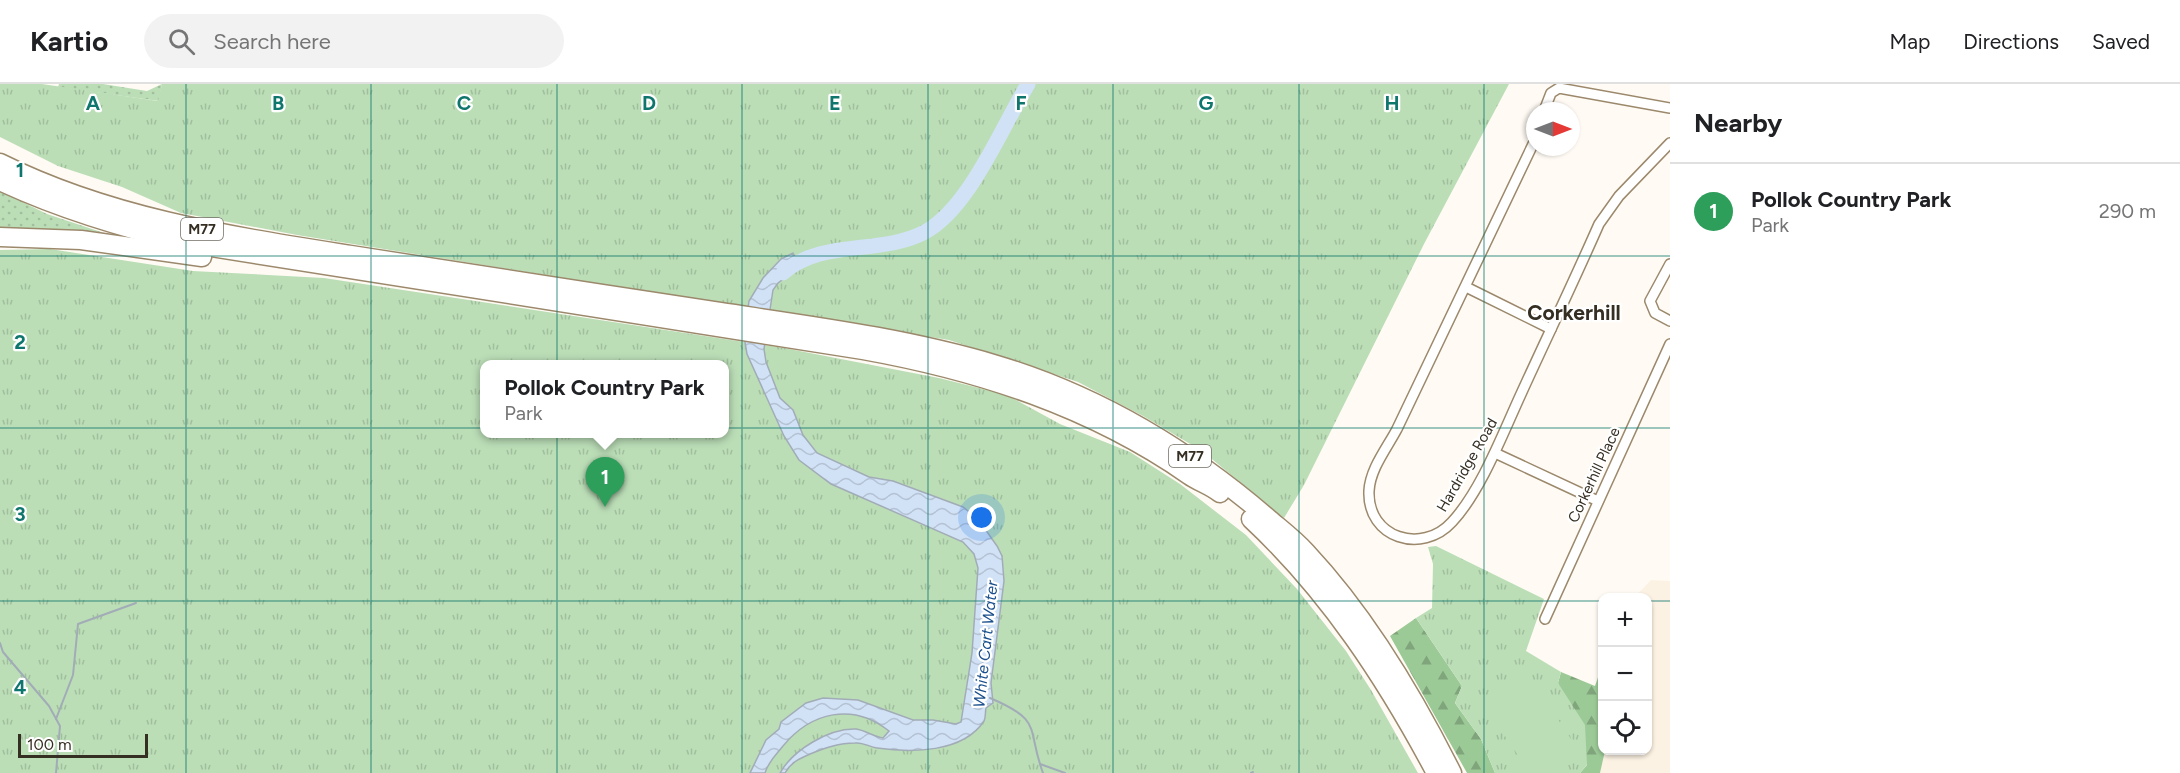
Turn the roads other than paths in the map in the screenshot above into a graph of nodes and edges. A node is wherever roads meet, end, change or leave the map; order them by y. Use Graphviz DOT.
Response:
graph roads {
  1 [pos="1548,102"];
  2 [pos="1670,108"];
  3 [pos="1670,143"];
  4 [pos="0,149"];
  5 [pos="1528,156"];
  6 [pos="0,163"];
  7 [pos="0,181"];
  8 [pos="145,216"];
  9 [pos="0,237"];
  10 [pos="1670,264"];
  11 [pos="336,268"];
  12 [pos="1466,288"];
  13 [pos="721,320"];
  14 [pos="1670,321"];
  15 [pos="1551,329"];
  16 [pos="798,332"];
  17 [pos="1670,344"];
  18 [pos="1495,453"];
  19 [pos="1598,501"];
  20 [pos="1545,619"];
  21 [pos="1436,773"];
  22 [pos="1452,773"];
  1 -- 2 [label="street"];
  3 -- 15 [label="street, Hardridge Road"];
  4 -- 8 [label="highway"];
  5 -- 12 [label="street, Hardridge Road"];
  6 -- 8 [label="highway, M77"];
  7 -- 11 [label="highway, M77"];
  8 -- 13 [label="highway, M77"];
  9 -- 11 [label="highway"];
  10 -- 14 [label="street"];
  11 -- 13 [label="highway, M77"];
  12 -- 15 [label="street"];
  12 -- 18 [label="street, Hardridge Road"];
  13 -- 16 [label="highway, M77"];
  15 -- 18 [label="street, Hardridge Road"];
  16 -- 21 [label="highway, M77"];
  16 -- 22 [label="highway, M77"];
  17 -- 19 [label="street, Corkerhill Place"];
  18 -- 19 [label="street"];
  19 -- 20 [label="street, Corkerhill Place"];
}
